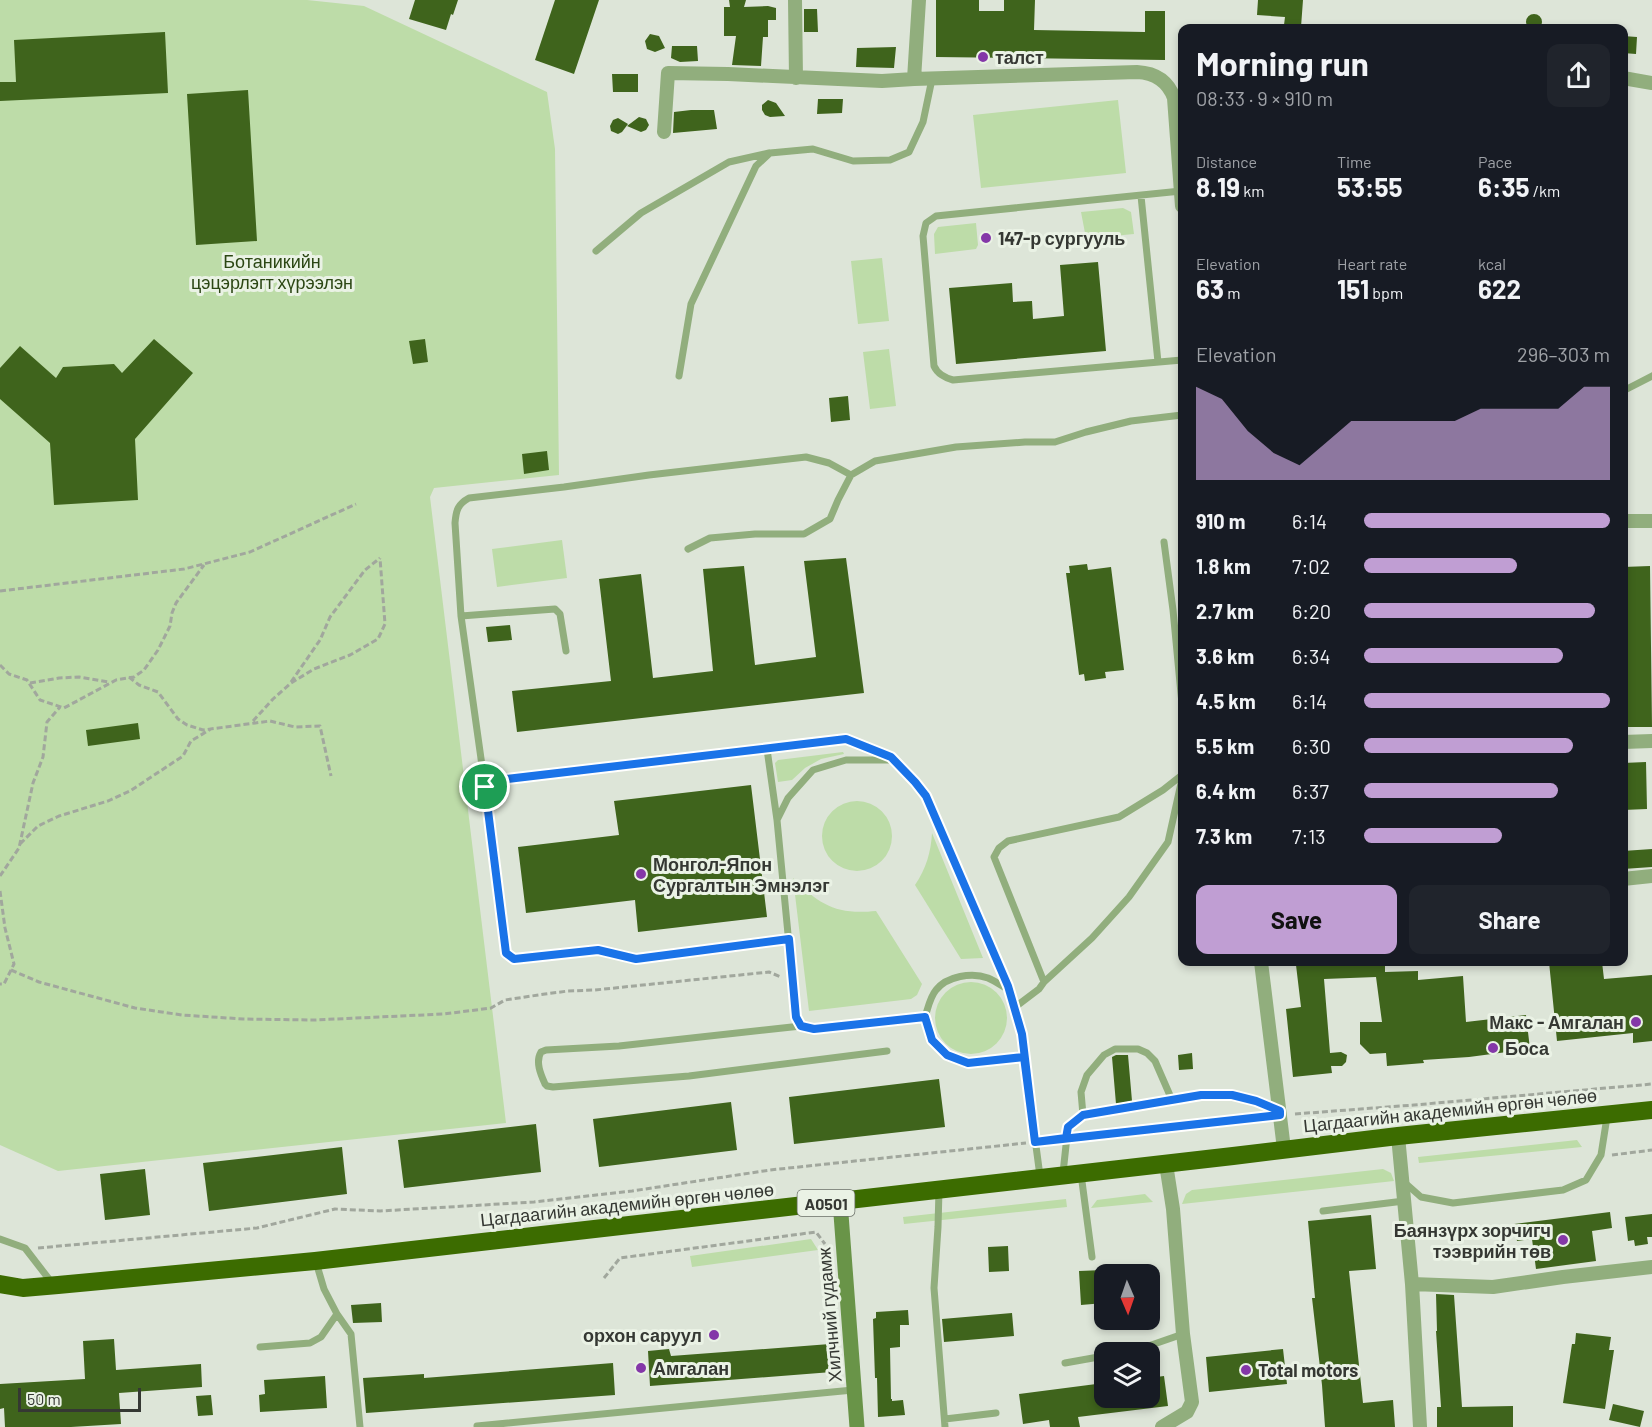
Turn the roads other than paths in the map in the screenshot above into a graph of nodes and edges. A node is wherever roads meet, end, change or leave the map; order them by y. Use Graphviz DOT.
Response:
graph roads {
  1 [pos="795,0"];
  2 [pos="919,0"];
  3 [pos="796,78"];
  4 [pos="914,79"];
  5 [pos="932,79"];
  6 [pos="1628,79"];
  7 [pos="1652,83"];
  8 [pos="1178,94"];
  9 [pos="664,132"];
  10 [pos="770,153"];
  11 [pos="1142,195"];
  12 [pos="1178,196"];
  13 [pos="596,250"];
  14 [pos="1178,360"];
  15 [pos="1158,362"];
  16 [pos="680,376"];
  17 [pos="1652,376"];
  18 [pos="1628,388"];
  19 [pos="1178,416"];
  20 [pos="850,475"];
  21 [pos="1628,521"];
  22 [pos="1652,521"];
  23 [pos="1164,542"];
  24 [pos="688,549"];
  25 [pos="461,616"];
  26 [pos="566,651"];
  27 [pos="1178,662"];
  28 [pos="1652,741"];
  29 [pos="1628,742"];
  30 [pos="767,749"];
  31 [pos="894,760"];
  32 [pos="1178,780"];
  33 [pos="485,787"];
  34 [pos="1178,796"];
  35 [pos="777,820"];
  36 [pos="1652,876"];
  37 [pos="1628,878"];
  38 [pos="789,939"];
  39 [pos="1262,966"];
  40 [pos="1044,982"];
  41 [pos="1009,990"];
  42 [pos="1014,1008"];
  43 [pos="925,1017"];
  44 [pos="801,1026"];
  45 [pos="886,1051"];
  46 [pos="1024,1057"];
  47 [pos="1172,1100"];
  48 [pos="1652,1110"];
  49 [pos="1280,1113"];
  50 [pos="1083,1115"];
  51 [pos="1607,1115"];
  52 [pos="1398,1136"];
  53 [pos="1284,1149"];
  54 [pos="1166,1164"];
  55 [pos="1072,1174"];
  56 [pos="1040,1178"];
  57 [pos="1402,1180"];
  58 [pos="939,1190"];
  59 [pos="840,1201"];
  60 [pos="1404,1201"];
  61 [pos="1323,1211"];
  62 [pos="0,1239"];
  63 [pos="1092,1257"];
  64 [pos="315,1261"];
  65 [pos="1652,1267"];
  66 [pos="0,1284"];
  67 [pos="1412,1284"];
  68 [pos="54,1285"];
  69 [pos="337,1314"];
  70 [pos="1183,1334"];
  71 [pos="1160,1342"];
  72 [pos="260,1347"];
  73 [pos="1094,1358"];
  74 [pos="1065,1363"];
  75 [pos="854,1390"];
  76 [pos="996,1413"];
  77 [pos="945,1423"];
  78 [pos="477,1426"];
  79 [pos="360,1427"];
  80 [pos="857,1427"];
  81 [pos="1162,1427"];
  82 [pos="1420,1427"];
  1 -- 3 [label="street"];
  2 -- 4 [label="street"];
  3 -- 4 [label="street"];
  3 -- 9 [label="street"];
  4 -- 5 [label="street"];
  5 -- 8 [label="street"];
  5 -- 10 [label="lane"];
  6 -- 7 [label="street"];
  10 -- 13 [label="lane"];
  10 -- 16 [label="lane"];
  11 -- 12 [label="lane"];
  11 -- 15 [label="lane"];
  11 -- 15 [label="lane"];
  14 -- 15 [label="lane"];
  17 -- 18 [label="lane"];
  19 -- 20 [label="lane"];
  20 -- 24 [label="lane"];
  20 -- 25 [label="lane"];
  21 -- 22 [label="street"];
  23 -- 27 [label="lane"];
  25 -- 26 [label="lane"];
  25 -- 33 [label="lane"];
  28 -- 29 [label="street"];
  30 -- 31 [label="lane"];
  30 -- 33 [label="lane"];
  30 -- 35 [label="lane"];
  31 -- 35 [label="lane"];
  31 -- 41 [label="lane"];
  32 -- 40 [label="lane"];
  33 -- 38 [label="lane"];
  34 -- 40 [label="lane"];
  35 -- 38 [label="lane"];
  36 -- 37 [label="street"];
  38 -- 44 [label="lane"];
  39 -- 49 [label="street"];
  40 -- 42 [label="lane"];
  41 -- 42 [label="lane"];
  41 -- 43 [label="lane"];
  42 -- 46 [label="lane"];
  43 -- 44 [label="lane"];
  43 -- 46 [label="lane"];
  44 -- 45 [label="lane"];
  46 -- 56 [label="lane"];
  47 -- 49 [label="lane"];
  47 -- 50 [label="lane"];
  47 -- 50 [label="lane"];
  48 -- 51 [label="highway, Цагдаагийн академийн өргөн чөлөө / A0501"];
  49 -- 53 [label="street"];
  50 -- 55 [label="lane"];
  51 -- 52 [label="highway, Цагдаагийн академийн өргөн чөлөө / A0501"];
  51 -- 57 [label="lane"];
  52 -- 53 [label="highway, Цагдаагийн академийн өргөн чөлөө / A0501"];
  52 -- 57 [label="street"];
  53 -- 54 [label="highway, Цагдаагийн академийн өргөн чөлөө / A0501"];
  54 -- 55 [label="highway, Цагдаагийн академийн өргөн чөлөө / A0501"];
  54 -- 70 [label="street"];
  55 -- 56 [label="highway, Цагдаагийн академийн өргөн чөлөө / A0501"];
  55 -- 63 [label="lane"];
  56 -- 58 [label="highway, Цагдаагийн академийн өргөн чөлөө / A0501"];
  57 -- 60 [label="street"];
  58 -- 59 [label="highway, Цагдаагийн академийн өргөн чөлөө / A0501"];
  58 -- 77 [label="lane"];
  59 -- 64 [label="highway, Цагдаагийн академийн өргөн чөлөө / A0501"];
  59 -- 75 [label="main road, Хилчний гудамж"];
  60 -- 61 [label="lane"];
  60 -- 67 [label="street"];
  62 -- 68 [label="lane"];
  64 -- 68 [label="highway, Цагдаагийн академийн өргөн чөлөө / A0501"];
  64 -- 69 [label="lane"];
  65 -- 67 [label="street"];
  66 -- 68 [label="highway, Цагдаагийн академийн өргөн чөлөө / A0501"];
  67 -- 82 [label="street"];
  69 -- 72 [label="lane"];
  69 -- 79 [label="lane"];
  70 -- 71 [label="lane"];
  70 -- 81 [label="street"];
  73 -- 74 [label="lane"];
  75 -- 78 [label="lane"];
  75 -- 80 [label="main road, Хилчний гудамж"];
  76 -- 77 [label="lane"];
}
